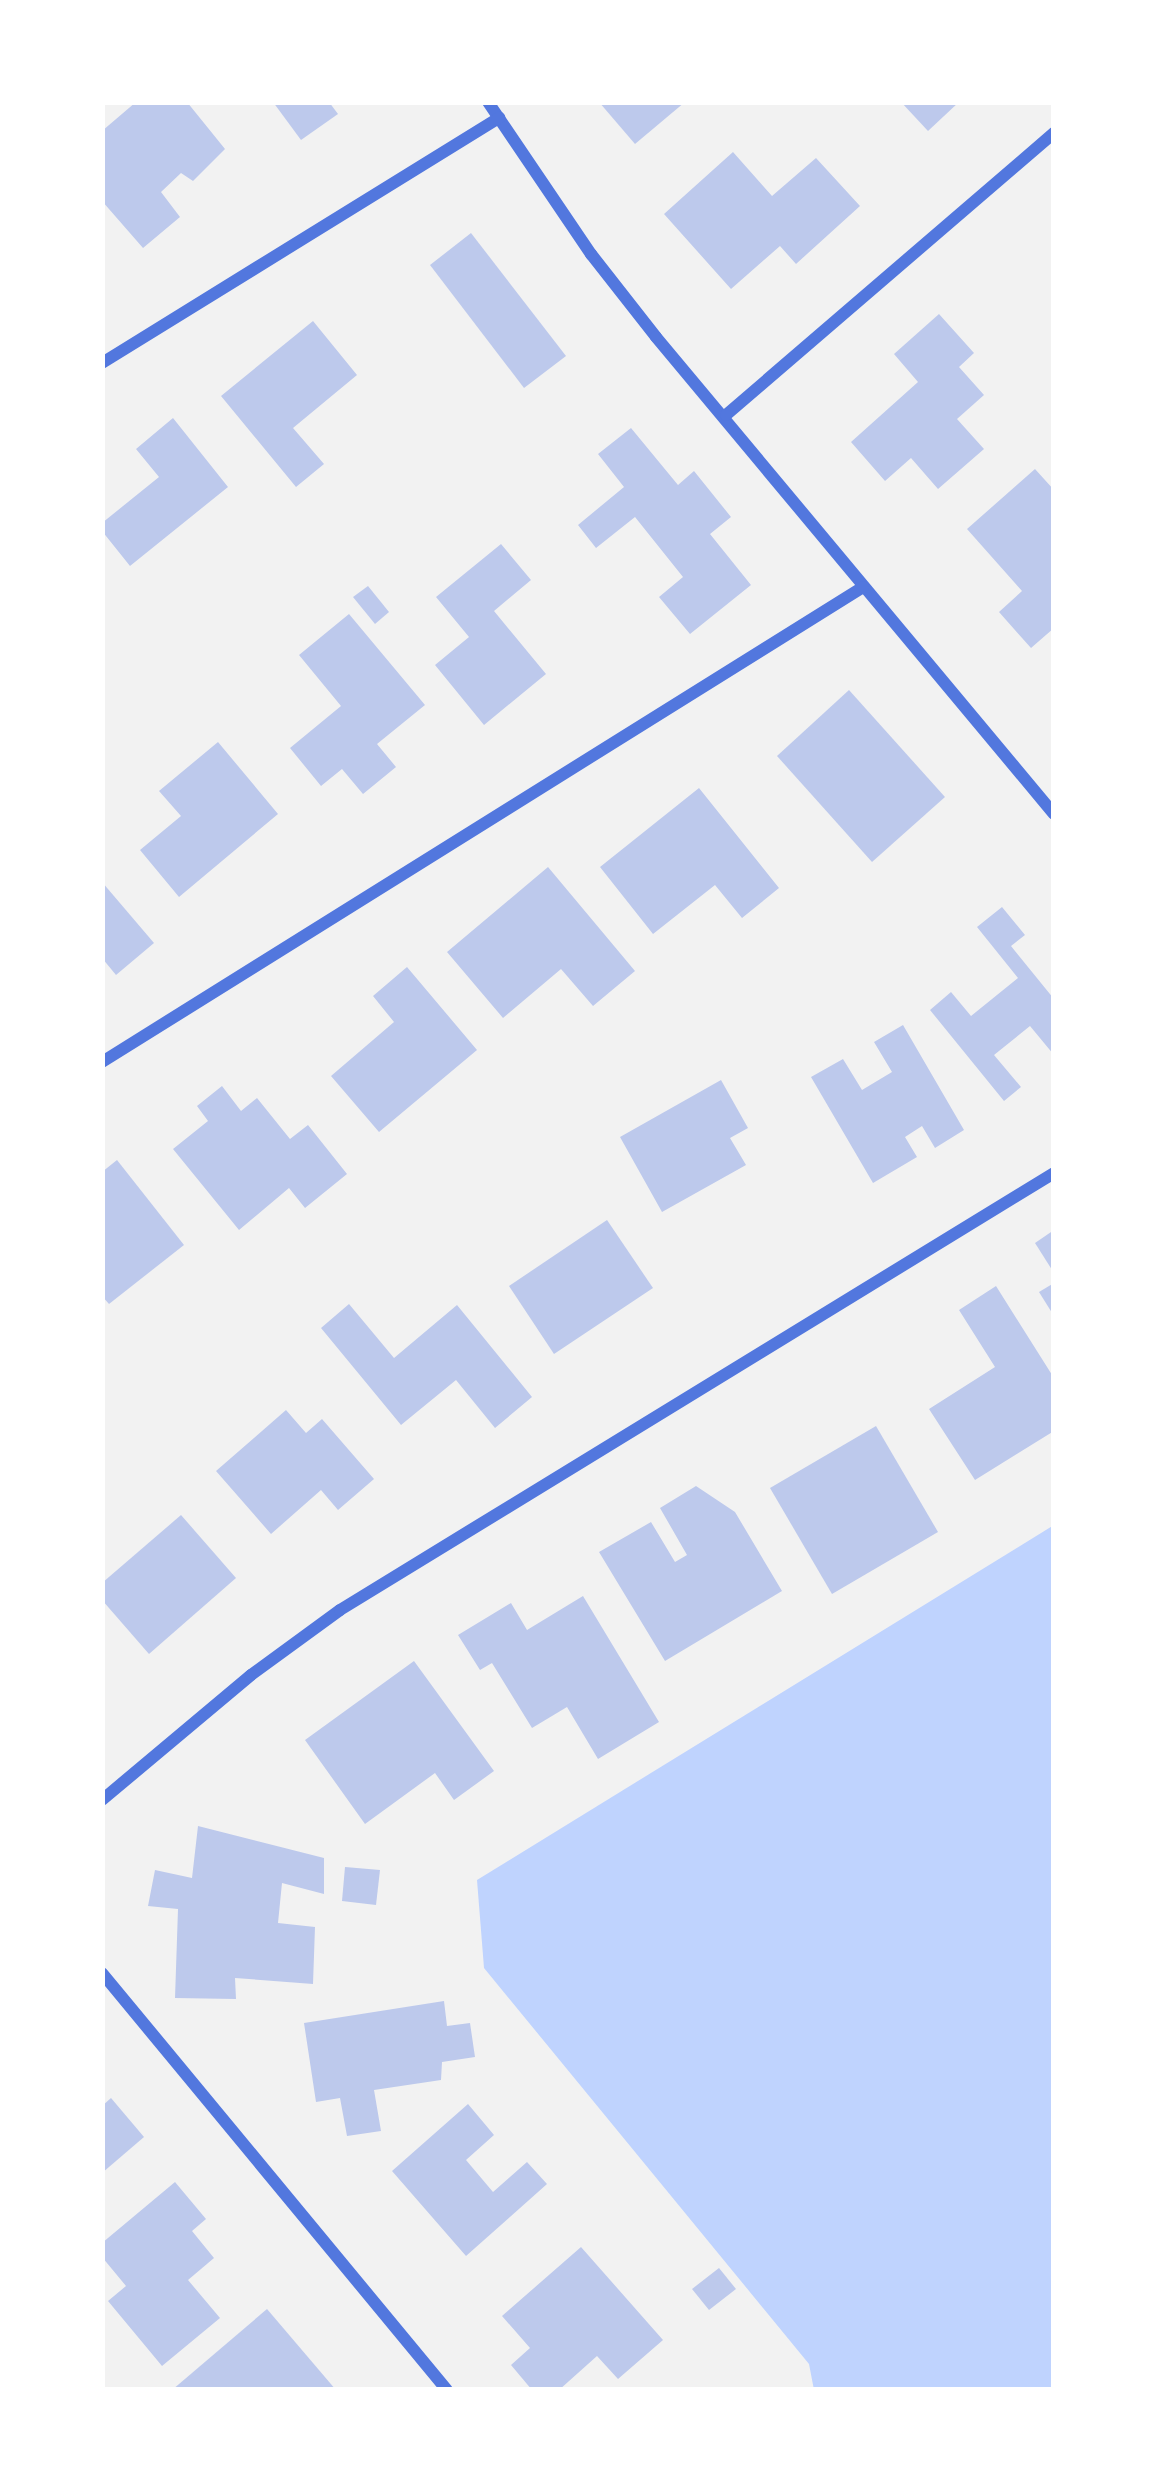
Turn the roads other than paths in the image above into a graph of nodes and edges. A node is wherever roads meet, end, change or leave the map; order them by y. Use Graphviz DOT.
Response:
graph roads {
  1 [pos="488,102"];
  2 [pos="499,118"];
  3 [pos="1054,133"];
  4 [pos="102,363"];
  5 [pos="726,415"];
  6 [pos="863,587"];
  7 [pos="1054,814"];
  8 [pos="102,1061"];
  9 [pos="1054,1173"];
  10 [pos="102,1800"];
  11 [pos="102,1973"];
  12 [pos="447,2390"];
  1 -- 2 [label="street"];
  2 -- 4 [label="street"];
  2 -- 5 [label="street"];
  3 -- 5 [label="street"];
  5 -- 6 [label="street"];
  6 -- 7 [label="street"];
  6 -- 8 [label="street"];
  9 -- 10 [label="street"];
  11 -- 12 [label="street"];
}
